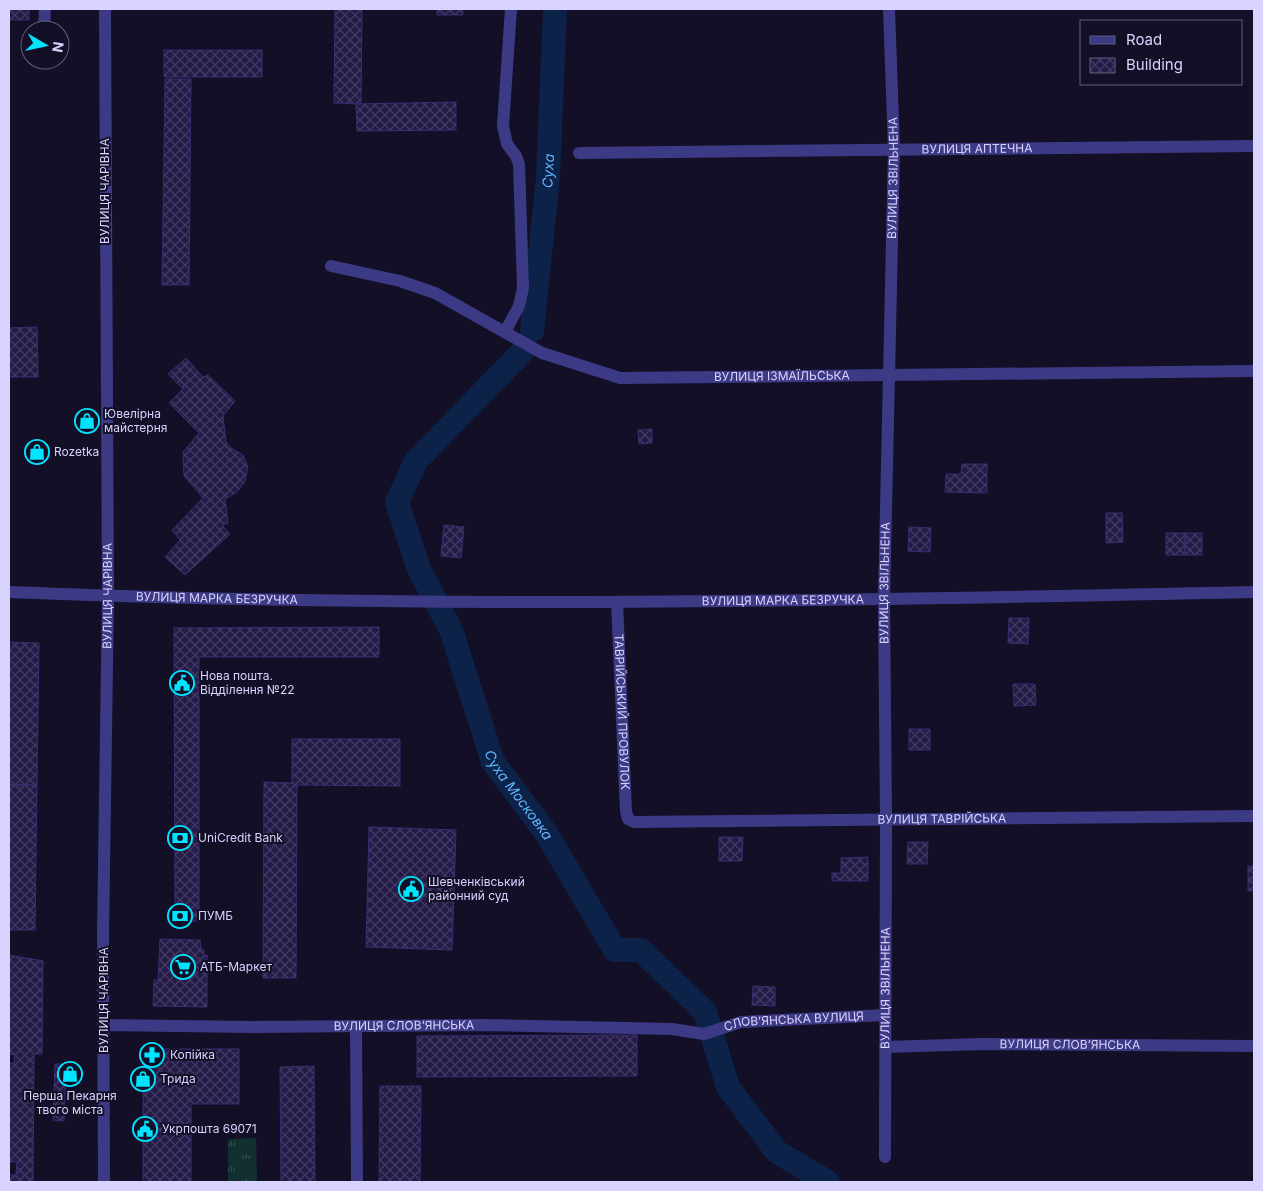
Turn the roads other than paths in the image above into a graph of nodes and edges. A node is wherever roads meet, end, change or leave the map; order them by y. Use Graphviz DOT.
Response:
graph roads {
  1 [pos="104,9"];
  2 [pos="511,9"];
  3 [pos="889,9"];
  4 [pos="1254,146"];
  5 [pos="894,149"];
  6 [pos="579,153"];
  7 [pos="332,266"];
  8 [pos="505,332"];
  9 [pos="1254,371"];
  10 [pos="888,375"];
  11 [pos="9,592"];
  12 [pos="1254,592"];
  13 [pos="108,596"];
  14 [pos="884,600"];
  15 [pos="617,602"];
  16 [pos="1254,816"];
  17 [pos="886,818"];
  18 [pos="630,820"];
  19 [pos="885,1015"];
  20 [pos="104,1025"];
  21 [pos="356,1027"];
  22 [pos="704,1034"];
  23 [pos="1254,1046"];
  24 [pos="884,1047"];
  25 [pos="885,1157"];
  26 [pos="104,1182"];
  27 [pos="357,1182"];
  1 -- 13 [label="street, ВУЛИЦЯ ЧАРІВНА"];
  2 -- 8 [label="street"];
  3 -- 5 [label="street, ВУЛИЦЯ ЗВІЛЬНЕНА"];
  4 -- 5 [label="street, ВУЛИЦЯ АПТЕЧНА"];
  5 -- 6 [label="street, ВУЛИЦЯ АПТЕЧНА"];
  5 -- 10 [label="street, ВУЛИЦЯ ЗВІЛЬНЕНА"];
  7 -- 8 [label="street, ВУЛИЦЯ ІЗМАЇЛЬСЬКА"];
  8 -- 10 [label="street, ВУЛИЦЯ ІЗМАЇЛЬСЬКА"];
  9 -- 10 [label="street, ВУЛИЦЯ ІЗМАЇЛЬСЬКА"];
  10 -- 14 [label="street, ВУЛИЦЯ ЗВІЛЬНЕНА"];
  11 -- 13 [label="street, ВУЛИЦЯ МАРКА БЕЗРУЧКА"];
  12 -- 14 [label="street, ВУЛИЦЯ МАРКА БЕЗРУЧКА"];
  13 -- 15 [label="street, ВУЛИЦЯ МАРКА БЕЗРУЧКА"];
  13 -- 20 [label="street, ВУЛИЦЯ ЧАРІВНА"];
  14 -- 15 [label="street, ВУЛИЦЯ МАРКА БЕЗРУЧКА"];
  14 -- 17 [label="street, ВУЛИЦЯ ЗВІЛЬНЕНА"];
  15 -- 18 [label="street, ТАВРІЙСЬКИЙ ПРОВУЛОК"];
  16 -- 17 [label="street, ВУЛИЦЯ ТАВРІЙСЬКА"];
  17 -- 18 [label="street, ВУЛИЦЯ ТАВРІЙСЬКА"];
  17 -- 19 [label="street, ВУЛИЦЯ ЗВІЛЬНЕНА"];
  19 -- 22 [label="street, СЛОВ’ЯНСЬКА ВУЛИЦЯ"];
  19 -- 24 [label="street, ВУЛИЦЯ ЗВІЛЬНЕНА"];
  20 -- 21 [label="street, ВУЛИЦЯ СЛОВ’ЯНСЬКА"];
  20 -- 26 [label="street, ВУЛИЦЯ ЧАРІВНА"];
  21 -- 22 [label="street, ВУЛИЦЯ СЛОВ’ЯНСЬКА"];
  21 -- 27 [label="street"];
  23 -- 24 [label="street, ВУЛИЦЯ СЛОВ’ЯНСЬКА"];
  24 -- 25 [label="street, ВУЛИЦЯ ЗВІЛЬНЕНА"];
}
